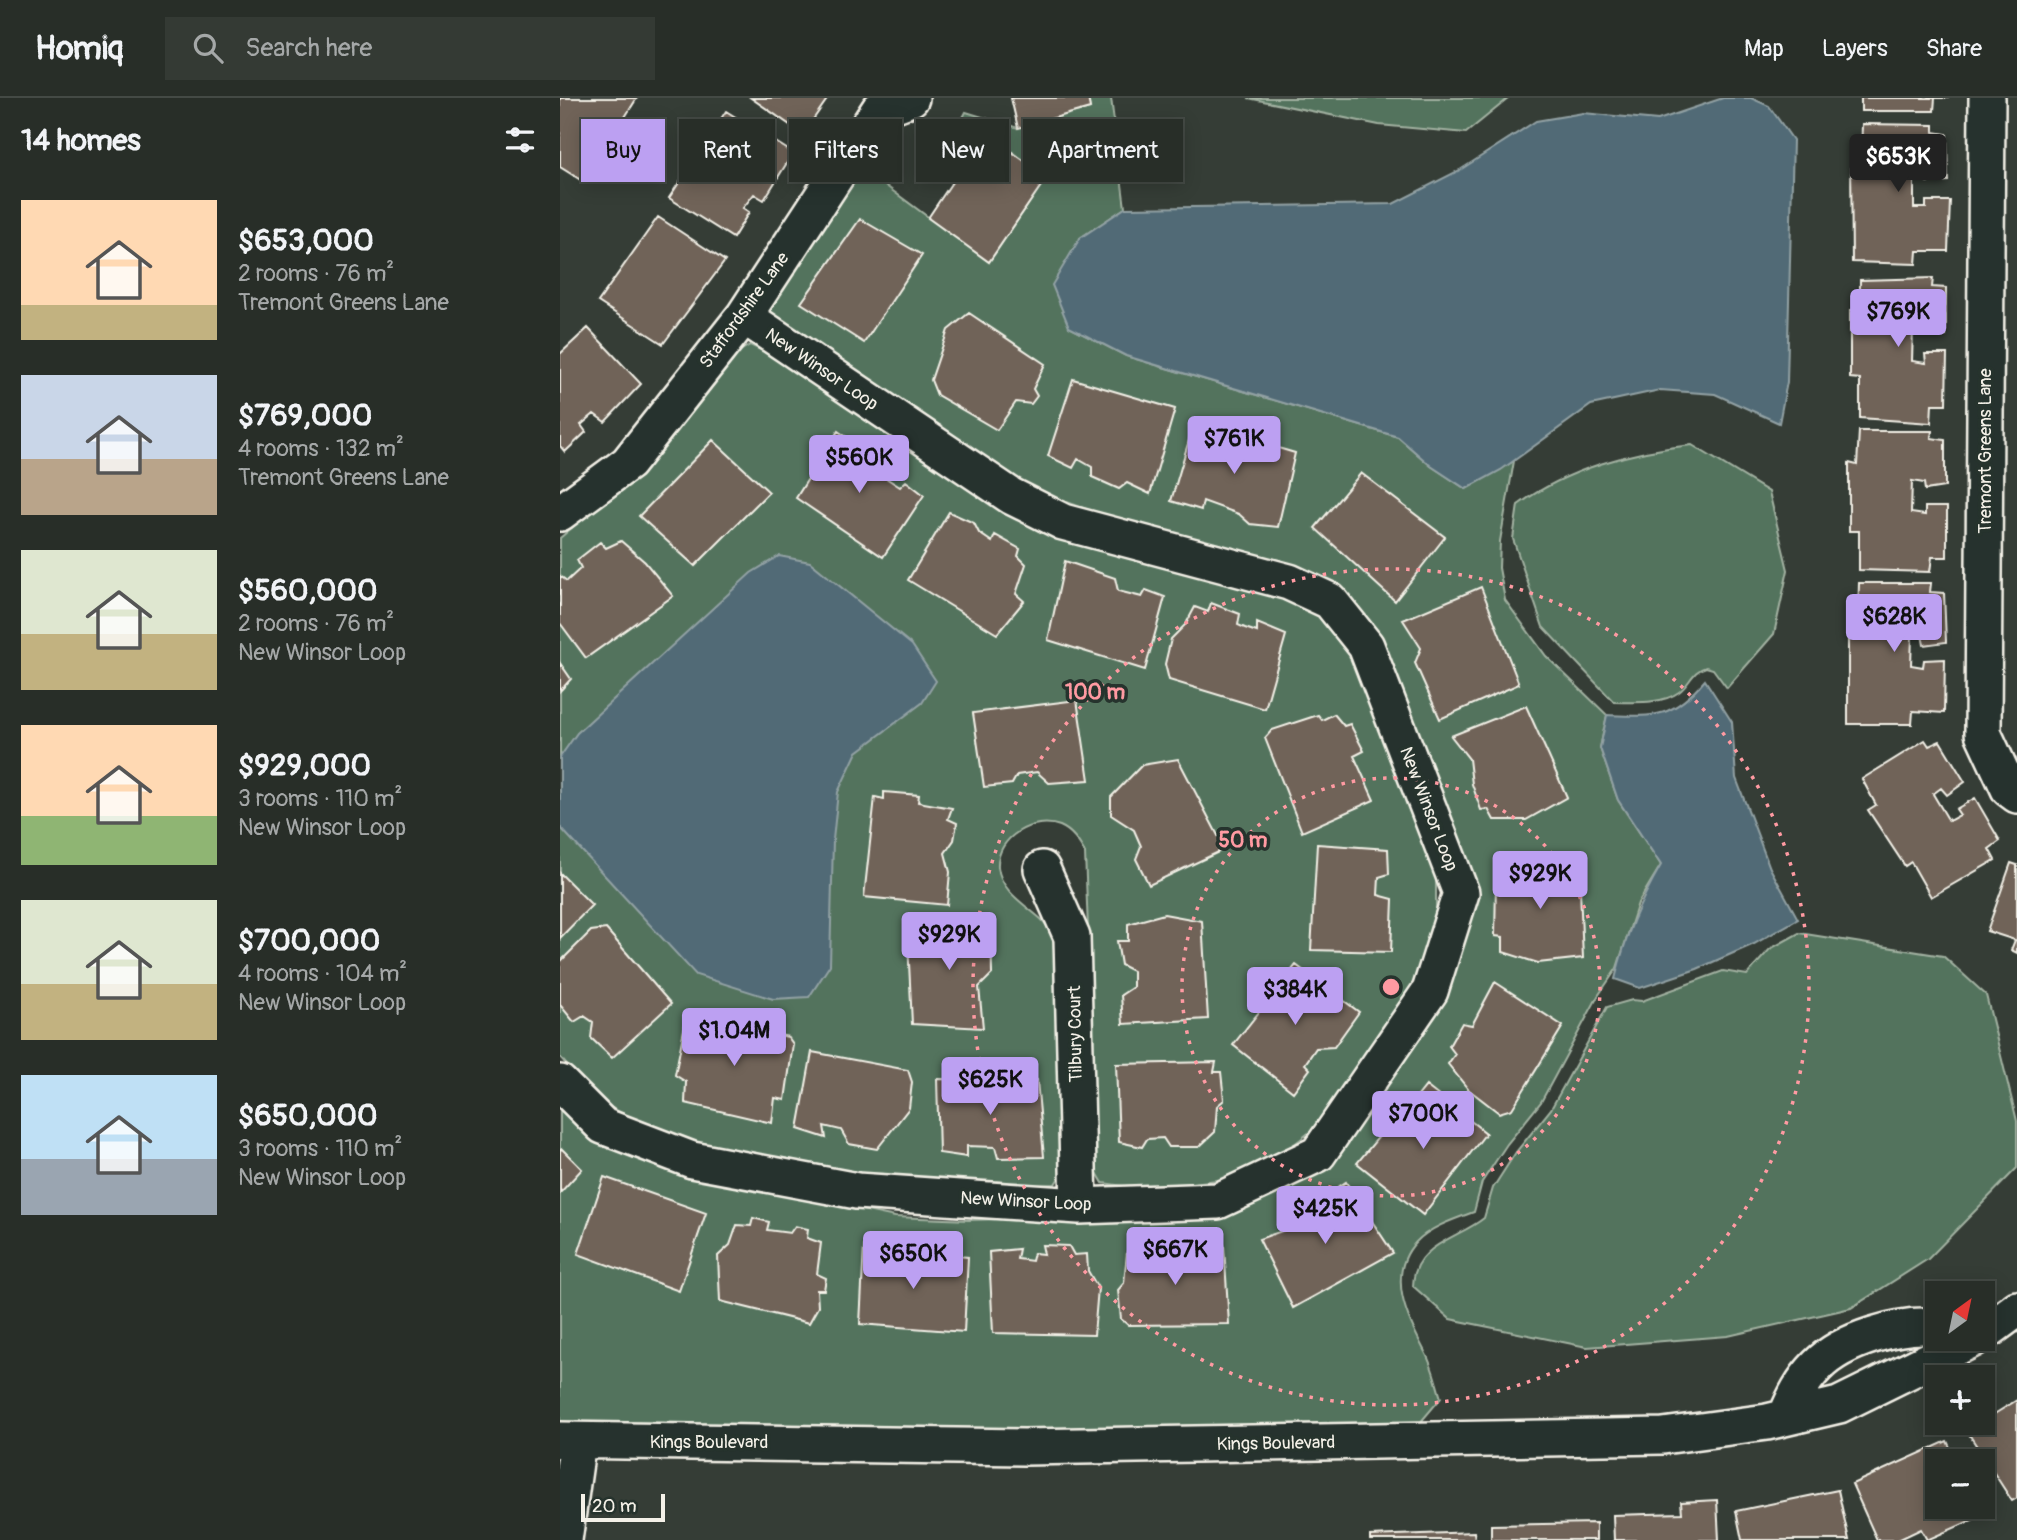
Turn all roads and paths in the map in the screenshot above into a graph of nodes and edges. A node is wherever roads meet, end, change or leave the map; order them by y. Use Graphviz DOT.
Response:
graph roads {
  1 [pos="911,98"];
  2 [pos="1987,98"];
  3 [pos="744,316"];
  4 [pos="560,513"];
  5 [pos="2017,795"];
  6 [pos="1041,869"];
  7 [pos="560,1083"];
  8 [pos="1079,1206"];
  9 [pos="2017,1308"];
  10 [pos="1995,1323"];
  11 [pos="1925,1327"];
  12 [pos="1947,1351"];
  13 [pos="1786,1417"];
  14 [pos="569,1441"];
  15 [pos="564,1540"];
  1 -- 3 [label="street, Staffordshire Lane"];
  2 -- 5 [label="street, Tremont Greens Lane"];
  3 -- 4 [label="street, Staffordshire Lane"];
  3 -- 8 [label="street, New Winsor Loop"];
  6 -- 8 [label="street, Tilbury Court"];
  7 -- 8 [label="street, New Winsor Loop"];
  9 -- 10 [label="street, Kings Boulevard"];
  11 -- 13 [label="street"];
  12 -- 13 [label="street, Kings Boulevard"];
  13 -- 14 [label="street, Kings Boulevard"];
  14 -- 15 [label="street"];
}
